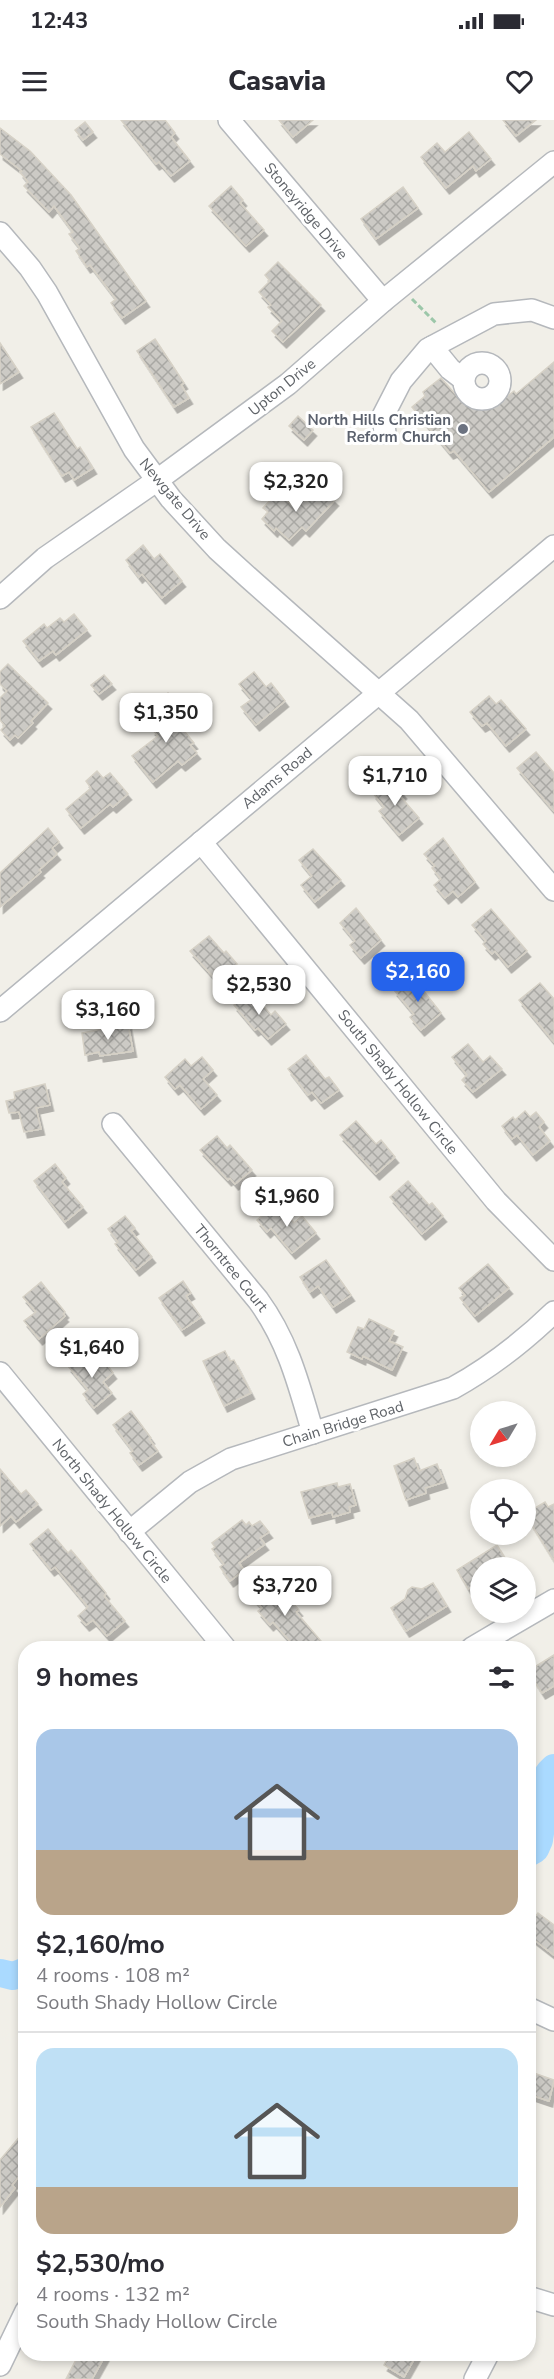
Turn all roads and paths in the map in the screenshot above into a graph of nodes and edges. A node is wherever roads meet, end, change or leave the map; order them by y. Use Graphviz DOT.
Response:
graph roads {
  1 [pos="229,120"];
  2 [pos="554,162"];
  3 [pos="0,233"];
  4 [pos="400,287"];
  5 [pos="383,301"];
  6 [pos="554,318"];
  7 [pos="441,341"];
  8 [pos="464,378"];
  9 [pos="385,433"];
  10 [pos="156,481"];
  11 [pos="554,546"];
  12 [pos="0,598"];
  13 [pos="380,692"];
  14 [pos="201,842"];
  15 [pos="554,890"];
  16 [pos="0,1011"];
  17 [pos="114,1124"];
  18 [pos="554,1260"];
  19 [pos="554,1312"];
  20 [pos="0,1373"];
  21 [pos="313,1433"];
  22 [pos="129,1532"];
  23 [pos="554,1600"];
  24 [pos="219,1641"];
  25 [pos="483,1641"];
  26 [pos="536,2012"];
  27 [pos="554,2020"];
  28 [pos="536,2299"];
  29 [pos="554,2305"];
  30 [pos="18,2328"];
  31 [pos="484,2361"];
  32 [pos="0,2365"];
  33 [pos="475,2379"];
  1 -- 5 [label="street, Stoneyridge Drive"];
  2 -- 4 [label="street, Upton Drive"];
  3 -- 10 [label="street, Newgate Drive"];
  4 -- 5 [label="street, Upton Drive"];
  4 -- 7 [label="path"];
  5 -- 10 [label="street, Upton Drive"];
  6 -- 7 [label="street"];
  7 -- 8 [label="street"];
  7 -- 9 [label="street"];
  10 -- 12 [label="street, Upton Drive"];
  10 -- 13 [label="street, Newgate Drive"];
  11 -- 13 [label="street, Adams Road"];
  13 -- 14 [label="street, Adams Road"];
  13 -- 15 [label="street, Newgate Drive"];
  14 -- 16 [label="street, Adams Road"];
  14 -- 18 [label="street, South Shady Hollow Circle"];
  17 -- 21 [label="street, Thorntree Court"];
  19 -- 21 [label="street, Chain Bridge Road"];
  20 -- 22 [label="street, North Shady Hollow Circle"];
  21 -- 22 [label="street, Chain Bridge Road"];
  22 -- 24 [label="street, North Shady Hollow Circle"];
  23 -- 25 [label="street"];
  26 -- 27 [label="street"];
  28 -- 29 [label="street"];
  30 -- 32 [label="street"];
  31 -- 33 [label="street"];
}
